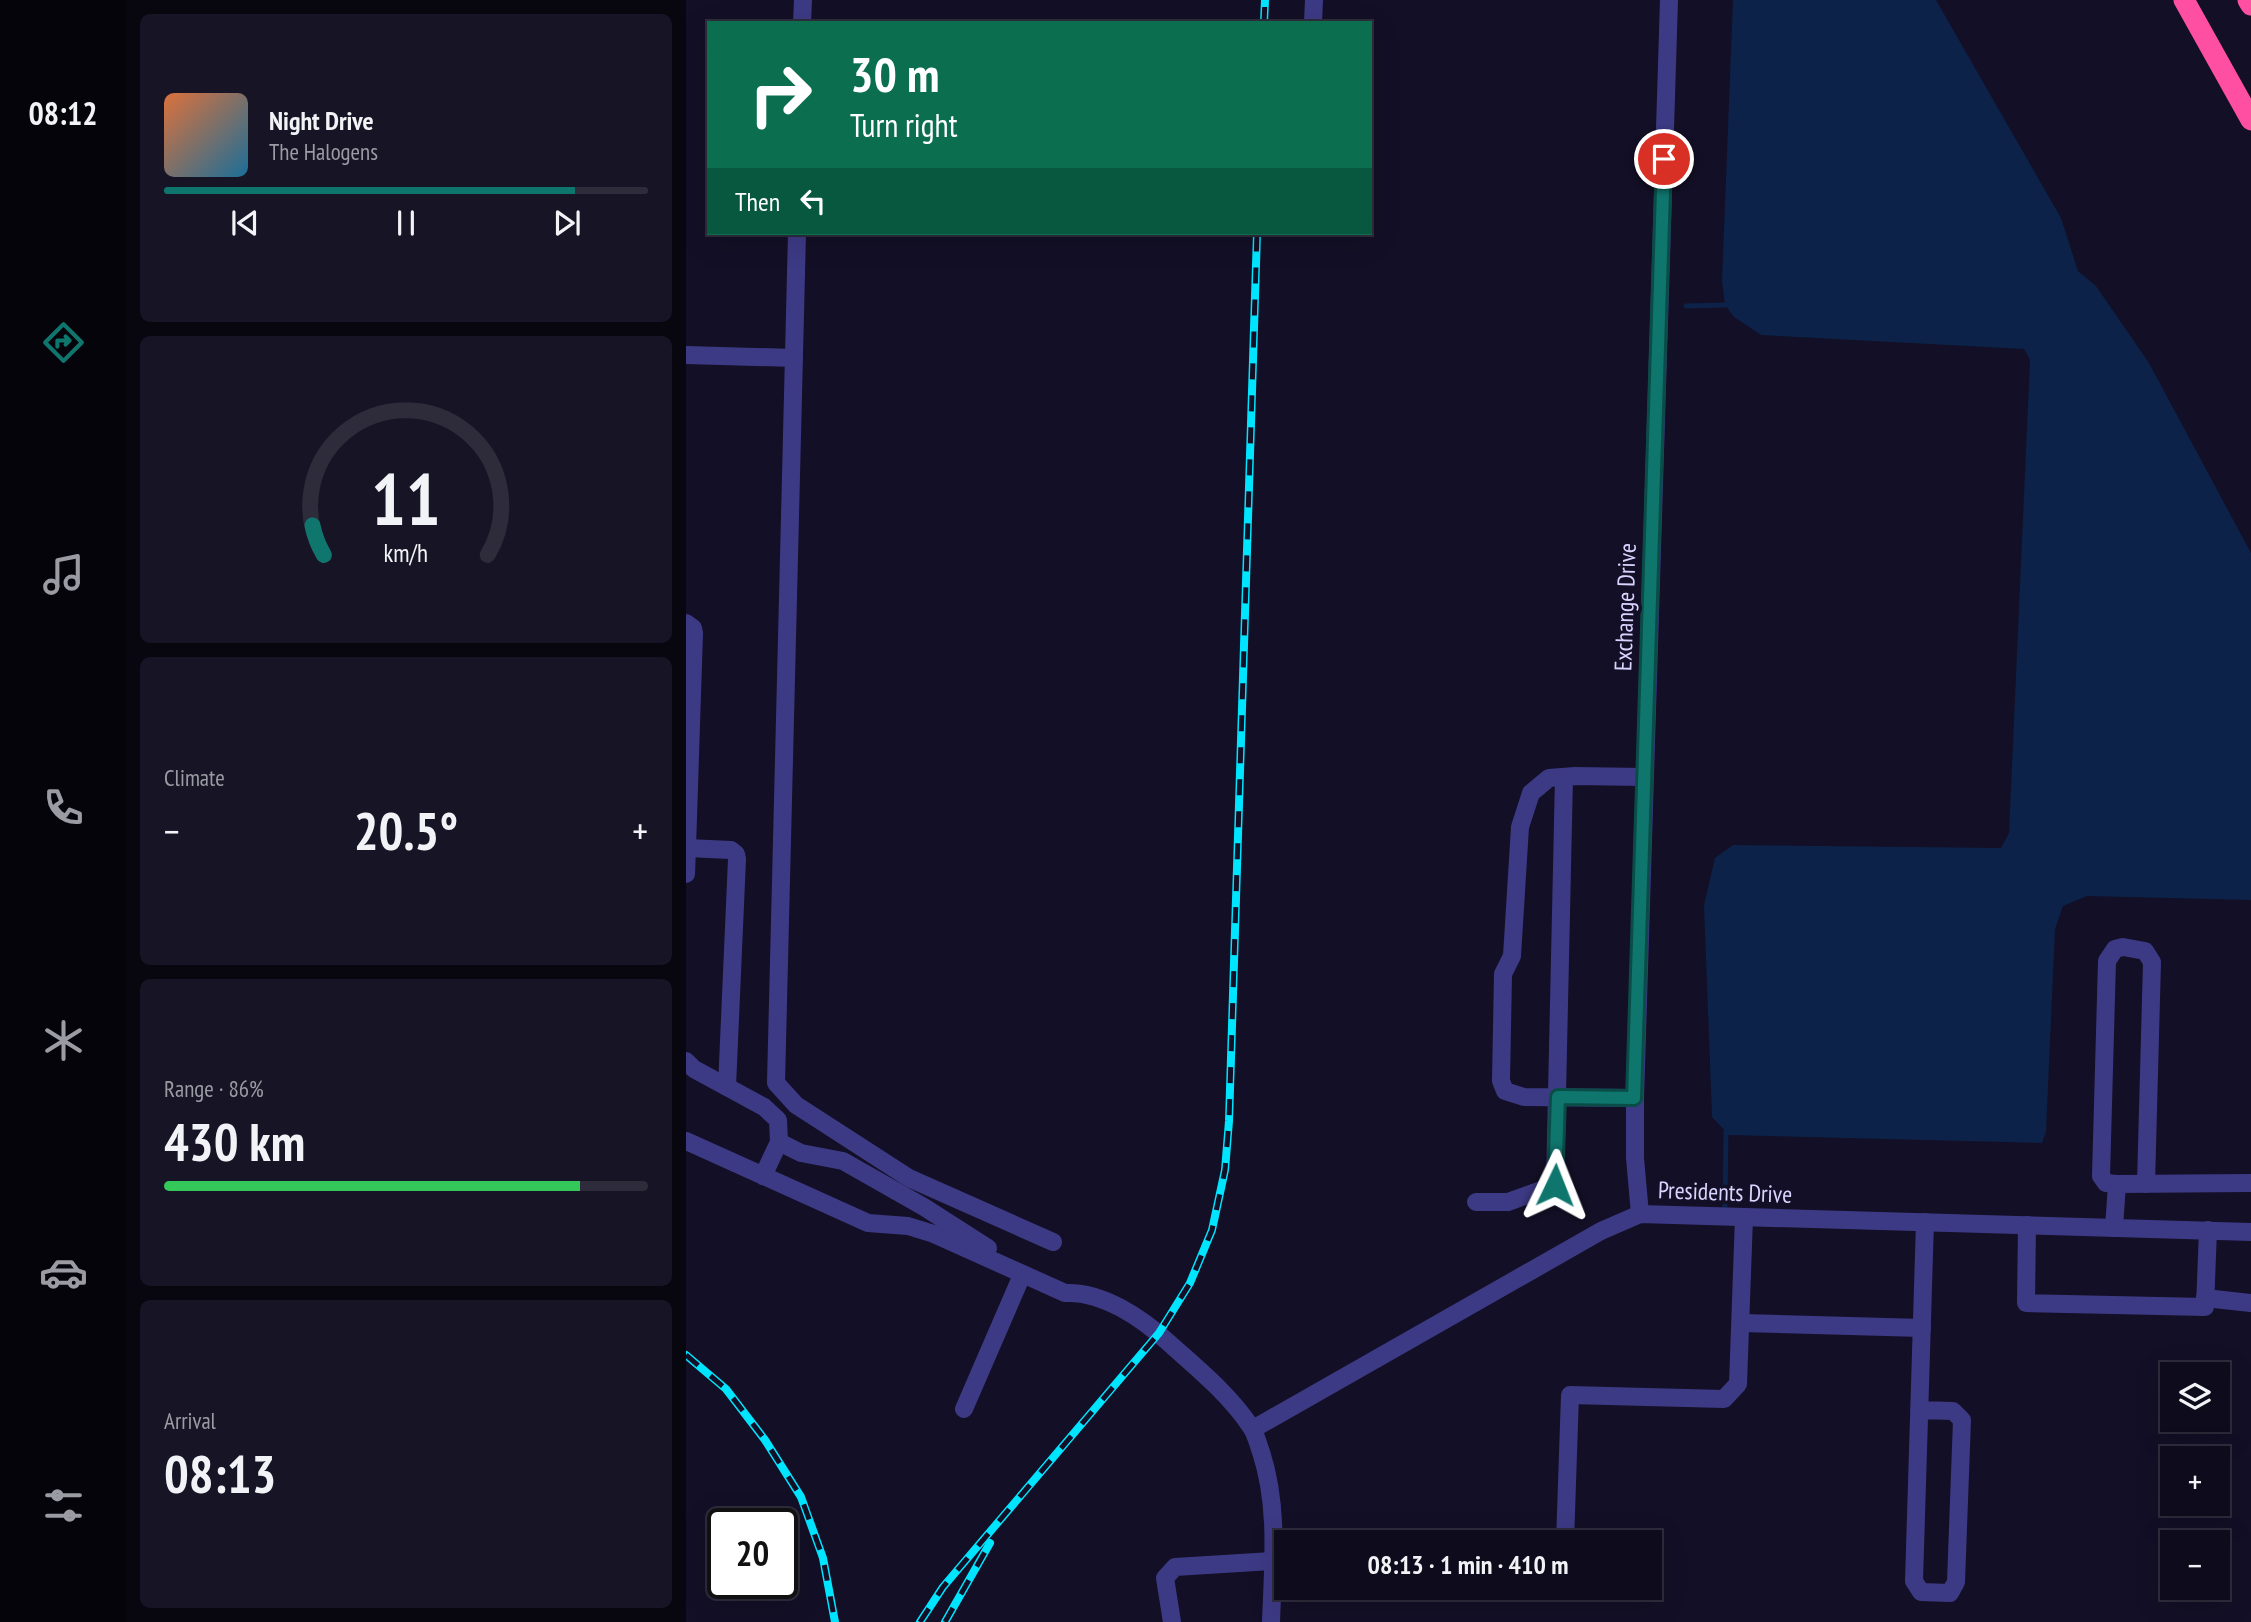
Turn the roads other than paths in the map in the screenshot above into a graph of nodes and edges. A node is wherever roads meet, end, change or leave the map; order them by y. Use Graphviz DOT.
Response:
graph roads {
  1 [pos="803,0"];
  2 [pos="1314,0"];
  3 [pos="1669,0"];
  4 [pos="2184,0"];
  5 [pos="2248,0"];
  6 [pos="2251,5"];
  7 [pos="802,21"];
  8 [pos="1313,21"];
  9 [pos="2251,120"];
  10 [pos="797,235"];
  11 [pos="686,355"];
  12 [pos="794,358"];
  13 [pos="686,623"];
  14 [pos="688,729"];
  15 [pos="1564,777"];
  16 [pos="1644,777"];
  17 [pos="687,848"];
  18 [pos="686,874"];
  19 [pos="686,1061"];
  20 [pos="727,1087"];
  21 [pos="1558,1097"];
  22 [pos="1634,1098"];
  23 [pos="686,1141"];
  24 [pos="779,1142"];
  25 [pos="762,1175"];
  26 [pos="2117,1184"];
  27 [pos="2146,1184"];
  28 [pos="2251,1184"];
  29 [pos="1476,1202"];
  30 [pos="1640,1214"];
  31 [pos="1744,1217"];
  32 [pos="1925,1222"];
  33 [pos="2027,1225"];
  34 [pos="2115,1228"];
  35 [pos="2208,1230"];
  36 [pos="2251,1231"];
  37 [pos="1053,1242"];
  38 [pos="1022,1275"];
  39 [pos="1078,1293"];
  40 [pos="2205,1298"];
  41 [pos="2251,1303"];
  42 [pos="1741,1323"];
  43 [pos="1922,1328"];
  44 [pos="964,1409"];
  45 [pos="1919,1410"];
  46 [pos="1253,1429"];
  47 [pos="1565,1530"];
  48 [pos="1273,1561"];
  49 [pos="1172,1622"];
  50 [pos="1271,1622"];
  1 -- 7 [label="street"];
  2 -- 8 [label="street"];
  3 -- 16 [label="street, Exchange Drive"];
  4 -- 9 [label="highway"];
  5 -- 6 [label="highway"];
  10 -- 12 [label="street"];
  11 -- 12 [label="street"];
  12 -- 37 [label="street"];
  13 -- 14 [label="street"];
  14 -- 17 [label="street"];
  15 -- 16 [label="street"];
  15 -- 21 [label="street"];
  15 -- 21 [label="street"];
  16 -- 22 [label="street, Exchange Drive"];
  17 -- 18 [label="street"];
  17 -- 20 [label="street"];
  19 -- 20 [label="street"];
  20 -- 24 [label="street"];
  21 -- 22 [label="street"];
  21 -- 29 [label="street"];
  22 -- 30 [label="street, Exchange Drive"];
  23 -- 25 [label="street"];
  24 -- 25 [label="street"];
  24 -- 39 [label="street"];
  25 -- 38 [label="street"];
  26 -- 27 [label="street"];
  26 -- 27 [label="street"];
  26 -- 34 [label="street"];
  27 -- 28 [label="street"];
  30 -- 31 [label="street, Presidents Drive"];
  30 -- 46 [label="street, Presidents Drive"];
  31 -- 32 [label="street, Presidents Drive"];
  31 -- 42 [label="street"];
  32 -- 33 [label="street, Presidents Drive"];
  32 -- 43 [label="street"];
  33 -- 34 [label="street, Presidents Drive"];
  33 -- 40 [label="street"];
  34 -- 35 [label="street, Presidents Drive"];
  35 -- 36 [label="street, Presidents Drive"];
  35 -- 40 [label="street"];
  38 -- 39 [label="street"];
  38 -- 44 [label="street"];
  39 -- 46 [label="street"];
  40 -- 41 [label="street"];
  42 -- 43 [label="street"];
  42 -- 47 [label="street"];
  43 -- 45 [label="street"];
  45 -- 45 [label="street"];
  46 -- 48 [label="street"];
  48 -- 49 [label="street"];
  48 -- 50 [label="street"];
}
